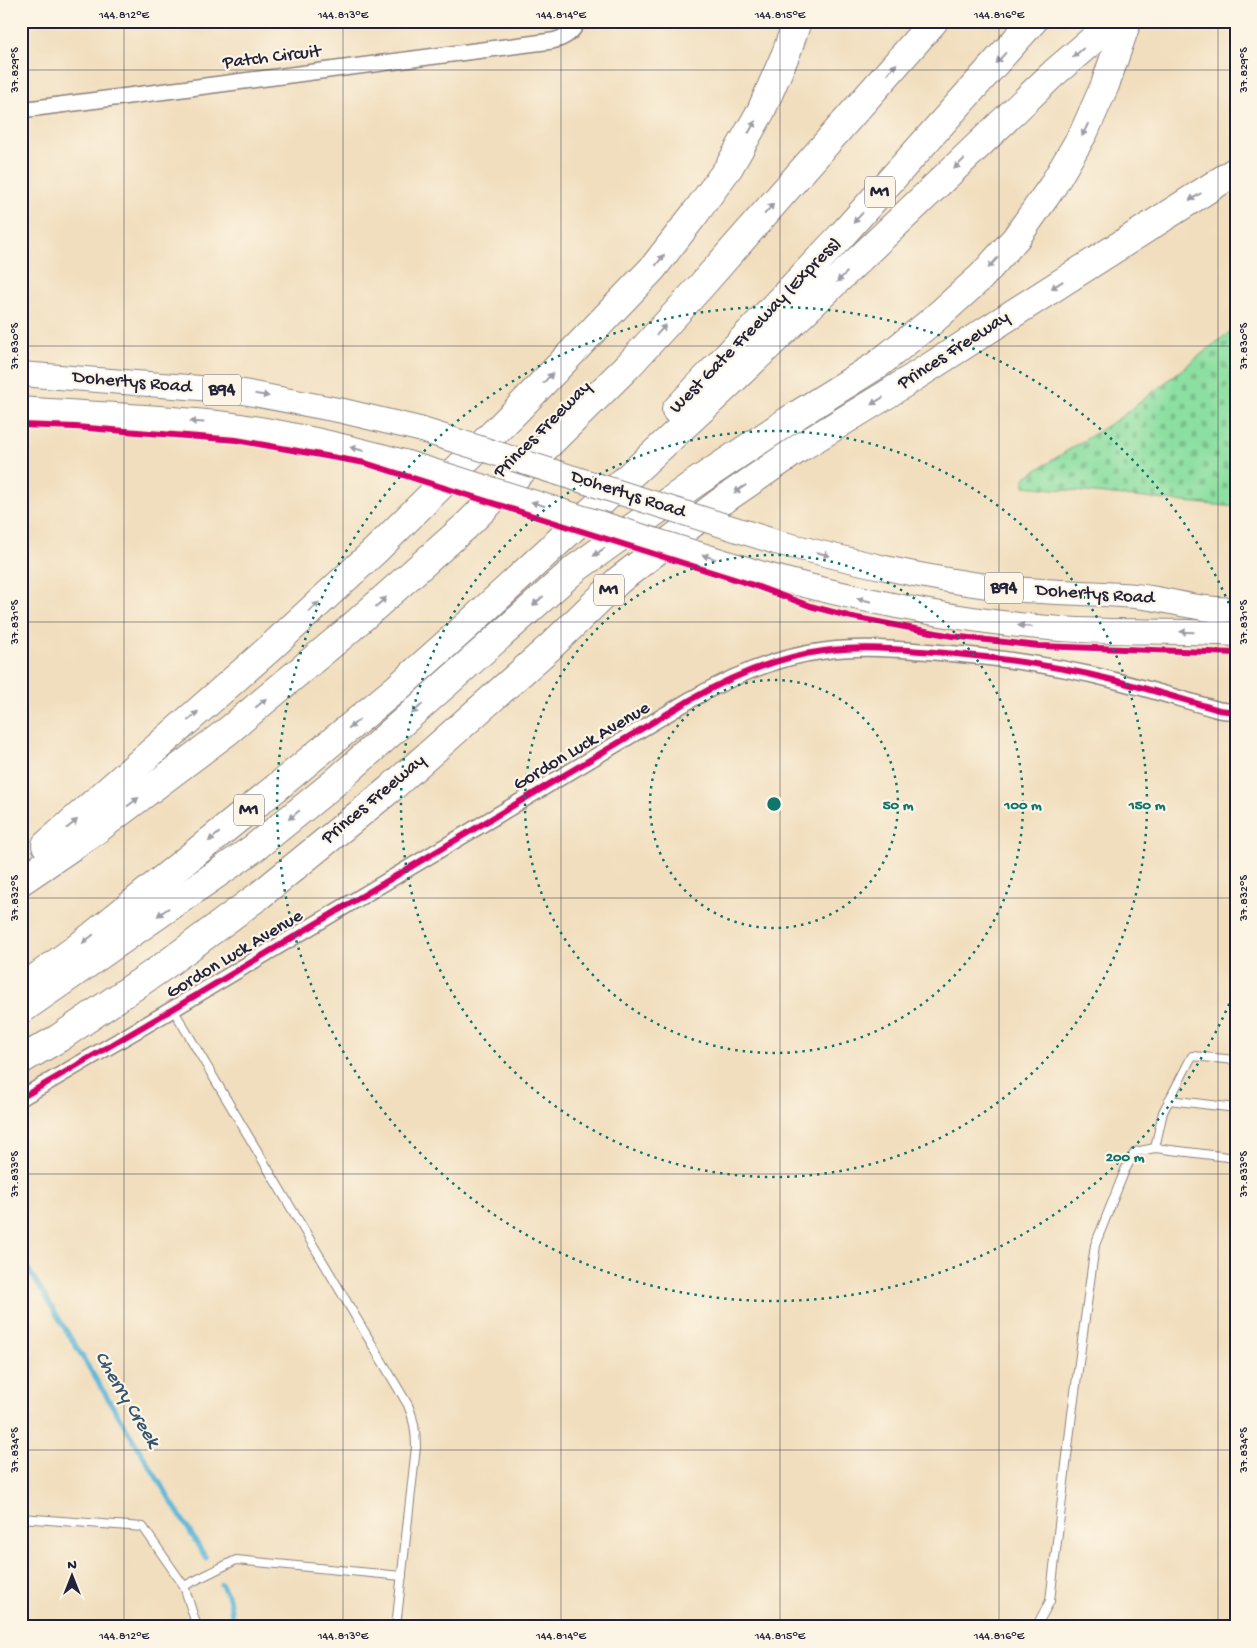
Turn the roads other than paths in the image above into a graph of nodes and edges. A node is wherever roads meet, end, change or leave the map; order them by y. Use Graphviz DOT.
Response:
graph roads {
  1 [pos="578,21"];
  2 [pos="797,21"];
  3 [pos="934,21"];
  4 [pos="1033,21"];
  5 [pos="1115,21"];
  6 [pos="1127,21"];
  7 [pos="21,110"];
  8 [pos="1236,171"];
  9 [pos="21,374"];
  10 [pos="21,409"];
  11 [pos="1236,609"];
  12 [pos="470,623"];
  13 [pos="1236,634"];
  14 [pos="1219,710"];
  15 [pos="1236,712"];
  16 [pos="1236,718"];
  17 [pos="21,867"];
  18 [pos="21,881"];
  19 [pos="21,988"];
  20 [pos="173,1009"];
  21 [pos="21,1010"];
  22 [pos="21,1060"];
  23 [pos="1236,1060"];
  24 [pos="21,1098"];
  25 [pos="1169,1100"];
  26 [pos="1236,1108"];
  27 [pos="1155,1148"];
  28 [pos="1236,1158"];
  29 [pos="21,1518"];
  30 [pos="402,1576"];
  31 [pos="184,1586"];
  32 [pos="197,1627"];
  33 [pos="396,1627"];
  34 [pos="1036,1627"];
  1 -- 7 [label="street, Patch Circuit"];
  17 -- 2 [label="highway, one-way"];
  18 -- 3 [label="highway, Princes Freeway, one-way"];
  4 -- 12 [label="highway, West Gate Freeway (Express) / M1, one-way"];
  5 -- 12 [label="highway, one-way"];
  6 -- 21 [label="highway, one-way"];
  8 -- 22 [label="highway, Princes Freeway / M1, one-way"];
  9 -- 11 [label="main road, Dohertys Road / B94, one-way, bridge"];
  13 -- 10 [label="main road, Dohertys Road / B94, one-way, bridge"];
  12 -- 19 [label="highway, M1, one-way"];
  14 -- 15 [label="street, Gordon Luck Avenue"];
  14 -- 16 [label="street, Gordon Luck Avenue"];
  14 -- 20 [label="street, Gordon Luck Avenue"];
  20 -- 24 [label="street, Gordon Luck Avenue"];
  20 -- 30 [label="lane"];
  23 -- 25 [label="lane"];
  25 -- 26 [label="lane"];
  25 -- 27 [label="lane"];
  27 -- 28 [label="lane"];
  27 -- 34 [label="lane"];
  29 -- 31 [label="lane"];
  30 -- 31 [label="lane"];
  30 -- 33 [label="lane"];
  31 -- 32 [label="lane"];
}
